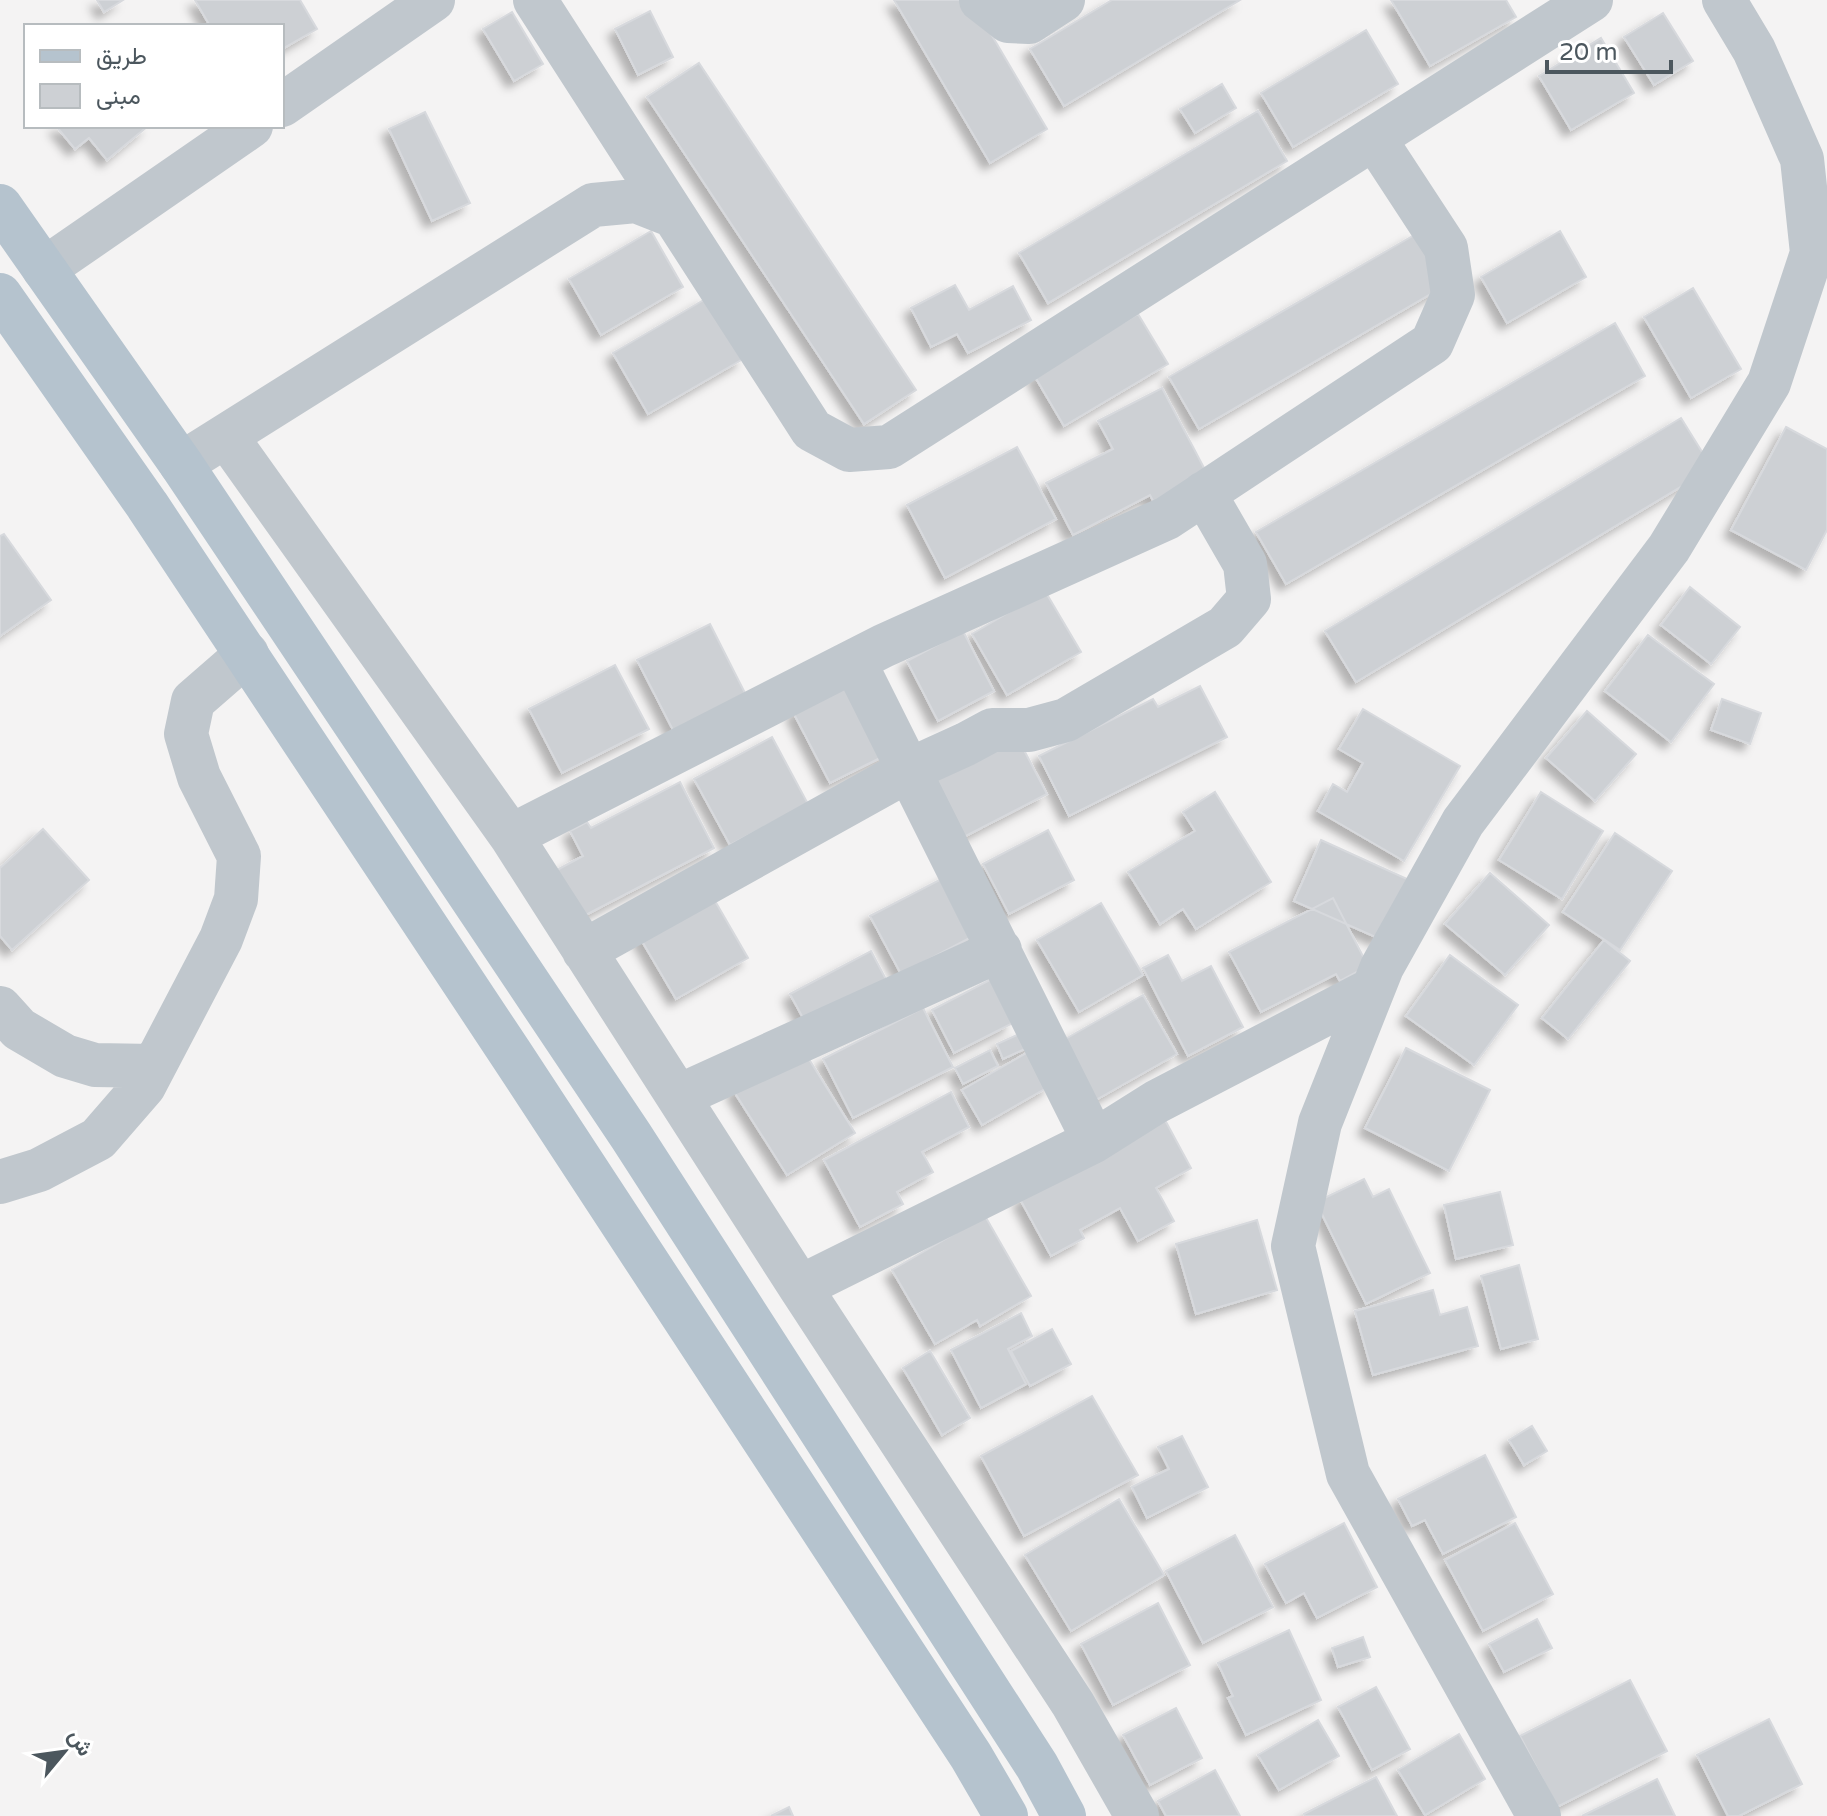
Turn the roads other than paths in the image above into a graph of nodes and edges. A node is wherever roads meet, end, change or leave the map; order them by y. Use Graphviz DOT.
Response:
graph roads {
  1 [pos="433,0"];
  2 [pos="535,0"];
  3 [pos="981,0"];
  4 [pos="1063,0"];
  5 [pos="1591,0"];
  6 [pos="1724,0"];
  7 [pos="284,104"];
  8 [pos="248,128"];
  9 [pos="1374,138"];
  10 [pos="0,206"];
  11 [pos="674,216"];
  12 [pos="1819,247"];
  13 [pos="44,269"];
  14 [pos="0,295"];
  15 [pos="226,436"];
  16 [pos="181,464"];
  17 [pos="1204,493"];
  18 [pos="247,654"];
  19 [pos="854,661"];
  20 [pos="909,770"];
  21 [pos="511,836"];
  22 [pos="1000,950"];
  23 [pos="584,951"];
  24 [pos="1373,989"];
  25 [pos="0,1008"];
  26 [pos="154,1066"];
  27 [pos="679,1096"];
  28 [pos="1094,1141"];
  29 [pos="0,1182"];
  30 [pos="800,1287"];
  31 [pos="1006,1816"];
  32 [pos="1064,1816"];
  33 [pos="1137,1816"];
  34 [pos="1539,1816"];
  1 -- 7 [label="street"];
  2 -- 11 [label="street"];
  3 -- 4 [label="street"];
  5 -- 9 [label="street"];
  6 -- 12 [label="street"];
  8 -- 13 [label="street"];
  9 -- 11 [label="street"];
  9 -- 17 [label="street"];
  10 -- 13 [label="main road"];
  11 -- 15 [label="street"];
  12 -- 24 [label="street"];
  13 -- 16 [label="main road"];
  14 -- 18 [label="main road"];
  15 -- 16 [label="street"];
  15 -- 21 [label="street"];
  16 -- 32 [label="main road"];
  17 -- 19 [label="street"];
  17 -- 20 [label="street"];
  18 -- 26 [label="street"];
  18 -- 31 [label="main road"];
  19 -- 20 [label="street"];
  19 -- 21 [label="street"];
  20 -- 22 [label="street"];
  20 -- 23 [label="street"];
  21 -- 23 [label="street"];
  22 -- 27 [label="street"];
  22 -- 28 [label="street"];
  23 -- 27 [label="street"];
  24 -- 28 [label="street"];
  24 -- 34 [label="street"];
  25 -- 26 [label="street"];
  26 -- 29 [label="street"];
  27 -- 30 [label="street"];
  28 -- 30 [label="street"];
  30 -- 33 [label="street"];
}
